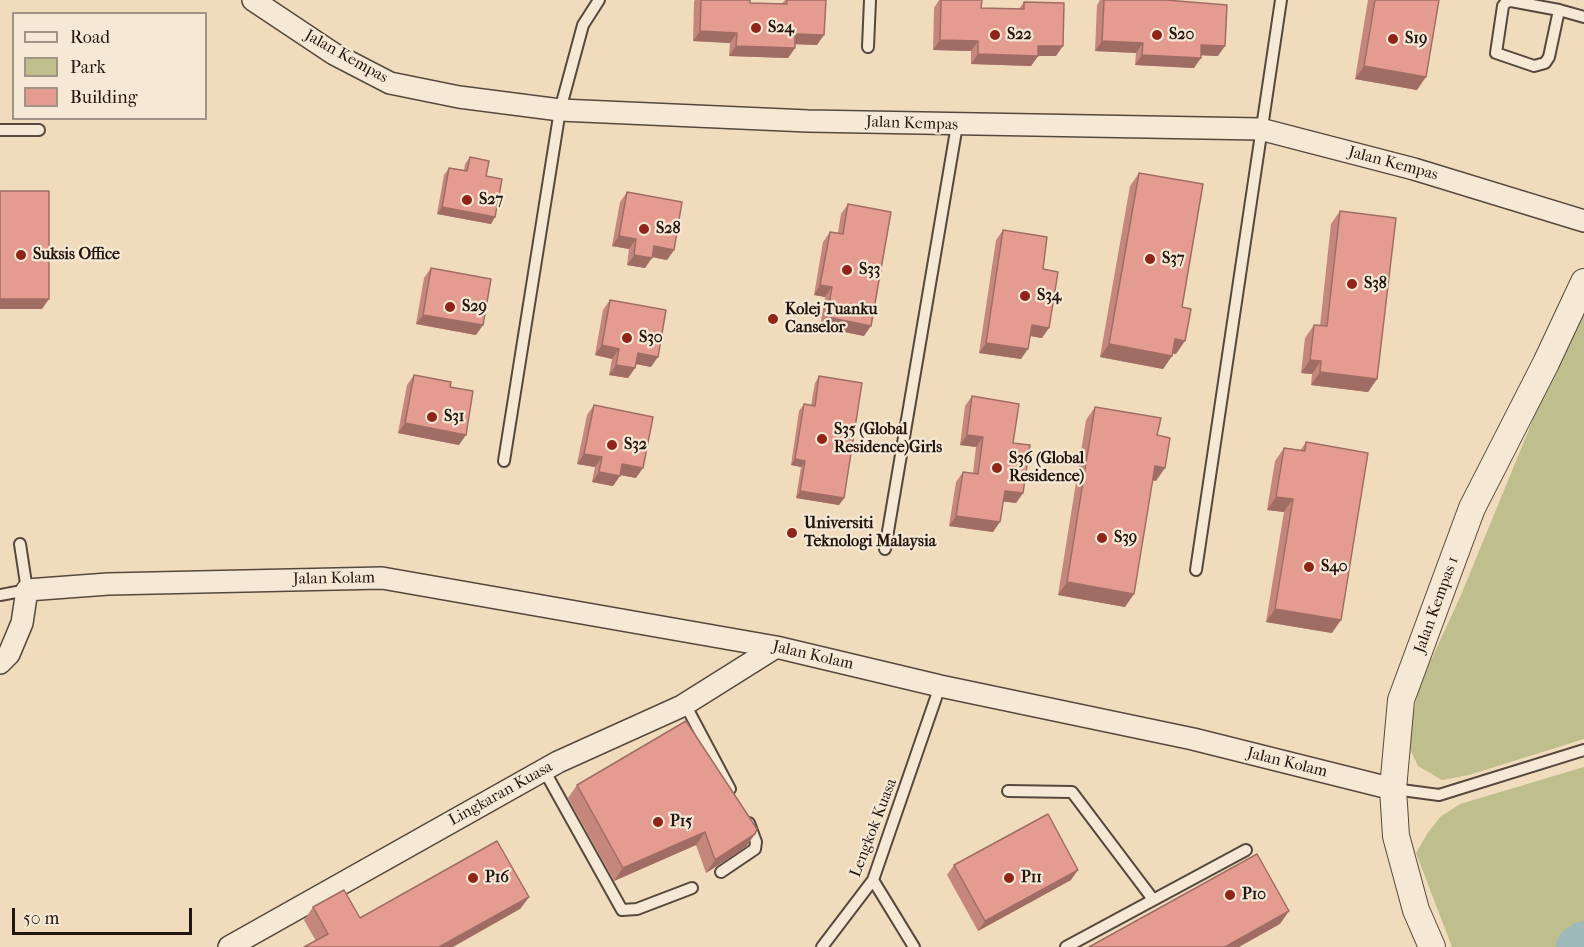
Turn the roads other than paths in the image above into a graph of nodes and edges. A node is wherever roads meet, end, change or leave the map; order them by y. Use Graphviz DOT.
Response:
graph roads {
  1 [pos="253,0"];
  2 [pos="599,0"];
  3 [pos="870,0"];
  4 [pos="1281,0"];
  5 [pos="1559,10"];
  6 [pos="1584,17"];
  7 [pos="868,47"];
  8 [pos="560,110"];
  9 [pos="957,125"];
  10 [pos="1260,129"];
  11 [pos="0,130"];
  12 [pos="39,130"];
  13 [pos="1584,221"];
  14 [pos="1584,282"];
  15 [pos="504,462"];
  16 [pos="20,544"];
  17 [pos="885,549"];
  18 [pos="1196,570"];
  19 [pos="27,590"];
  20 [pos="0,595"];
  21 [pos="776,647"];
  22 [pos="0,663"];
  23 [pos="940,686"];
  24 [pos="685,704"];
  25 [pos="1584,750"];
  26 [pos="544,770"];
  27 [pos="1393,789"];
  28 [pos="1008,791"];
  29 [pos="735,798"];
  30 [pos="746,817"];
  31 [pos="1246,850"];
  32 [pos="721,872"];
  33 [pos="873,880"];
  34 [pos="692,888"];
  35 [pos="1152,898"];
  36 [pos="229,947"];
  37 [pos="822,947"];
  38 [pos="914,947"];
  39 [pos="1066,947"];
  40 [pos="1432,947"];
  1 -- 8 [label="street, Jalan Kempas"];
  2 -- 8 [label="lane"];
  3 -- 7 [label="lane"];
  4 -- 10 [label="lane"];
  5 -- 5 [label="lane"];
  5 -- 6 [label="lane"];
  8 -- 9 [label="street, Jalan Kempas"];
  8 -- 15 [label="lane"];
  9 -- 10 [label="street, Jalan Kempas"];
  9 -- 17 [label="lane"];
  10 -- 13 [label="street, Jalan Kempas"];
  10 -- 18 [label="lane"];
  11 -- 12 [label="lane"];
  14 -- 27 [label="street, Jalan Kempas 1"];
  16 -- 19 [label="lane"];
  19 -- 20 [label="lane"];
  19 -- 21 [label="street, Jalan Kolam"];
  19 -- 22 [label="street"];
  21 -- 23 [label="street, Jalan Kolam"];
  21 -- 24 [label="street, Lingkaran Kuasa"];
  23 -- 27 [label="street, Jalan Kolam"];
  23 -- 33 [label="lane, Lengkok Kuasa"];
  24 -- 26 [label="street, Lingkaran Kuasa"];
  24 -- 29 [label="lane"];
  25 -- 27 [label="lane, Jalan Kolam"];
  26 -- 34 [label="lane"];
  26 -- 36 [label="street, Lingkaran Kuasa"];
  27 -- 40 [label="street, Jalan Kempas 1"];
  28 -- 35 [label="lane"];
  30 -- 32 [label="lane"];
  31 -- 35 [label="lane"];
  33 -- 37 [label="lane, Lengkok Kuasa"];
  33 -- 38 [label="lane"];
  35 -- 39 [label="lane"];
}
